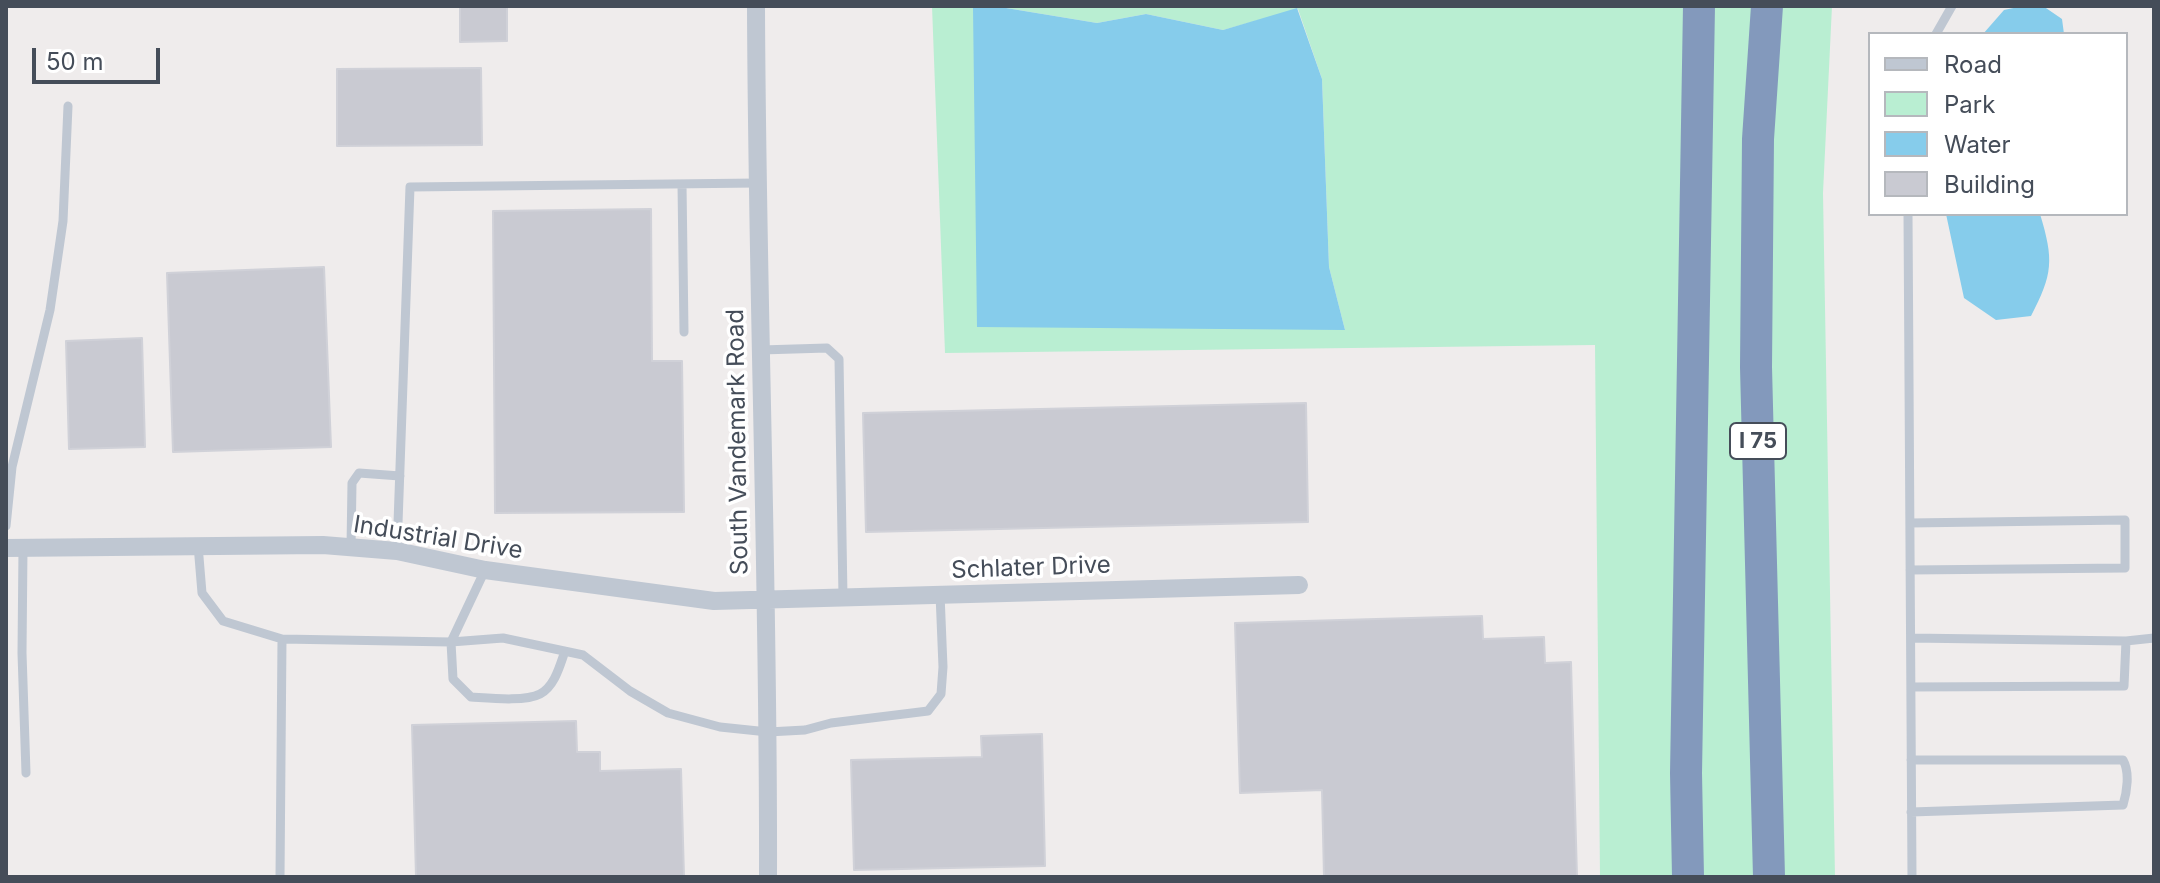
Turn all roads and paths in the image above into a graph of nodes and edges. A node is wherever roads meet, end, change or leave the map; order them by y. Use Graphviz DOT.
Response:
graph roads {
  1 [pos="756,6"];
  2 [pos="1699,6"];
  3 [pos="1767,6"];
  4 [pos="1952,6"];
  5 [pos="1937,32"];
  6 [pos="68,106"];
  7 [pos="757,183"];
  8 [pos="682,184"];
  9 [pos="1908,216"];
  10 [pos="684,332"];
  11 [pos="761,350"];
  12 [pos="400,476"];
  13 [pos="1910,523"];
  14 [pos="6,526"];
  15 [pos="198,545"];
  16 [pos="351,547"];
  17 [pos="15,548"];
  18 [pos="397,551"];
  19 [pos="485,570"];
  20 [pos="1910,570"];
  21 [pos="1299,585"];
  22 [pos="940,594"];
  23 [pos="843,597"];
  24 [pos="765,600"];
  25 [pos="1911,638"];
  26 [pos="2154,638"];
  27 [pos="282,639"];
  28 [pos="2126,641"];
  29 [pos="451,642"];
  30 [pos="565,651"];
  31 [pos="1911,687"];
  32 [pos="768,732"];
  33 [pos="1911,760"];
  34 [pos="26,773"];
  35 [pos="1911,812"];
  36 [pos="280,877"];
  37 [pos="768,877"];
  38 [pos="1688,877"];
  39 [pos="1769,877"];
  40 [pos="1912,877"];
  1 -- 7 [label="street, South Vandemark Road"];
  2 -- 38 [label="highway"];
  3 -- 39 [label="highway, I 75"];
  4 -- 5 [label="lane"];
  6 -- 14 [label="lane"];
  7 -- 8 [label="lane"];
  7 -- 11 [label="street, South Vandemark Road"];
  8 -- 10 [label="lane"];
  8 -- 12 [label="lane"];
  9 -- 13 [label="lane"];
  11 -- 23 [label="lane"];
  11 -- 24 [label="street, South Vandemark Road"];
  12 -- 16 [label="lane"];
  12 -- 18 [label="lane"];
  13 -- 20 [label="lane"];
  13 -- 20 [label="lane"];
  15 -- 16 [label="street, Industrial Drive"];
  15 -- 17 [label="street, Industrial Drive"];
  15 -- 27 [label="lane"];
  16 -- 18 [label="street, Industrial Drive"];
  17 -- 34 [label="lane"];
  18 -- 19 [label="street, Industrial Drive"];
  19 -- 24 [label="street, Industrial Drive"];
  19 -- 29 [label="lane"];
  20 -- 25 [label="lane"];
  21 -- 22 [label="street, Schlater Drive"];
  22 -- 23 [label="street, Schlater Drive"];
  22 -- 32 [label="lane"];
  23 -- 24 [label="street, Schlater Drive"];
  24 -- 32 [label="street, South Vandemark Road"];
  25 -- 28 [label="lane"];
  25 -- 31 [label="lane"];
  26 -- 28 [label="lane"];
  27 -- 29 [label="lane"];
  27 -- 36 [label="lane"];
  28 -- 31 [label="lane"];
  29 -- 30 [label="lane"];
  29 -- 30 [label="lane"];
  30 -- 32 [label="lane"];
  31 -- 33 [label="lane"];
  32 -- 37 [label="street, South Vandemark Road"];
  33 -- 35 [label="lane"];
  33 -- 35 [label="lane"];
  35 -- 40 [label="lane"];
}
